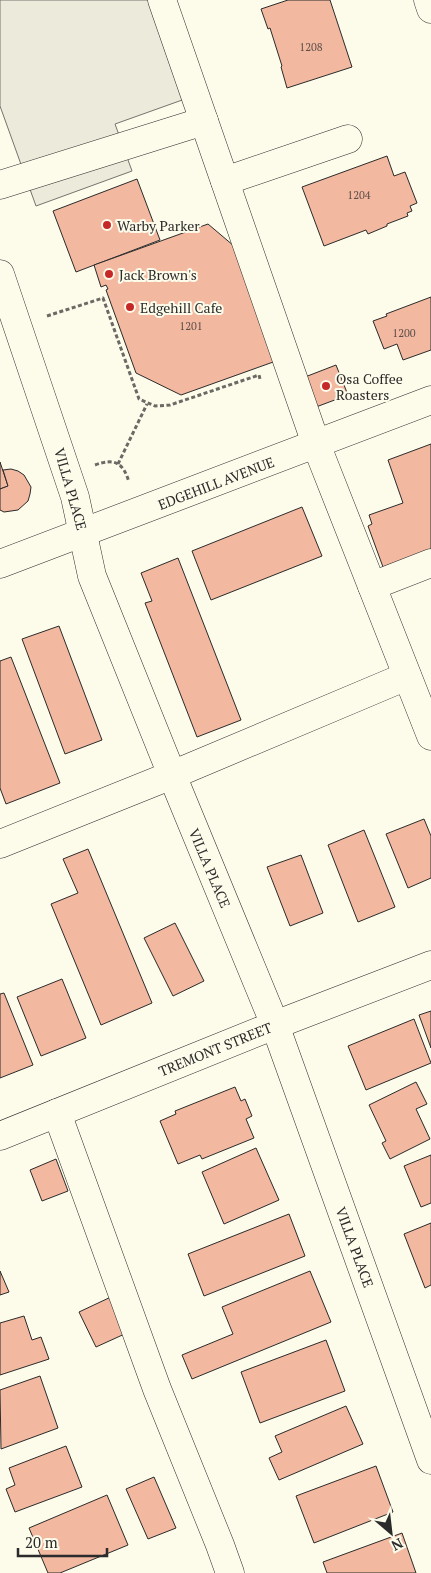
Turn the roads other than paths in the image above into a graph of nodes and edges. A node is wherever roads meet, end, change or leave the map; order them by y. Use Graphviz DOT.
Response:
graph roads {
  1 [pos="162,0"];
  2 [pos="428,0"];
  3 [pos="431,9"];
  4 [pos="204,121"];
  5 [pos="348,139"];
  6 [pos="225,181"];
  7 [pos="0,185"];
  8 [pos="0,274"];
  9 [pos="431,400"];
  10 [pos="316,444"];
  11 [pos="84,533"];
  12 [pos="431,563"];
  13 [pos="0,564"];
  14 [pos="372,586"];
  15 [pos="407,676"];
  16 [pos="431,736"];
  17 [pos="172,776"];
  18 [pos="0,844"];
  19 [pos="431,965"];
  20 [pos="276,1025"];
  21 [pos="57,1113"];
  22 [pos="0,1136"];
  23 [pos="431,1460"];
  24 [pos="230,1573"];
  1 -- 4 [label="street"];
  2 -- 3 [label="street"];
  4 -- 6 [label="street"];
  4 -- 7 [label="street"];
  5 -- 6 [label="street"];
  6 -- 10 [label="street"];
  8 -- 11 [label="street, VILLA PLACE"];
  9 -- 10 [label="street, EDGEHILL AVENUE"];
  10 -- 11 [label="street, EDGEHILL AVENUE"];
  10 -- 14 [label="street"];
  11 -- 13 [label="street, EDGEHILL AVENUE"];
  11 -- 17 [label="street, VILLA PLACE"];
  12 -- 14 [label="street"];
  14 -- 15 [label="street"];
  15 -- 16 [label="street"];
  15 -- 17 [label="street"];
  17 -- 18 [label="street"];
  17 -- 20 [label="street, VILLA PLACE"];
  19 -- 20 [label="street, TREMONT STREET"];
  20 -- 21 [label="street, TREMONT STREET"];
  20 -- 23 [label="street, VILLA PLACE"];
  21 -- 22 [label="street, TREMONT STREET"];
  21 -- 24 [label="street"];
}
